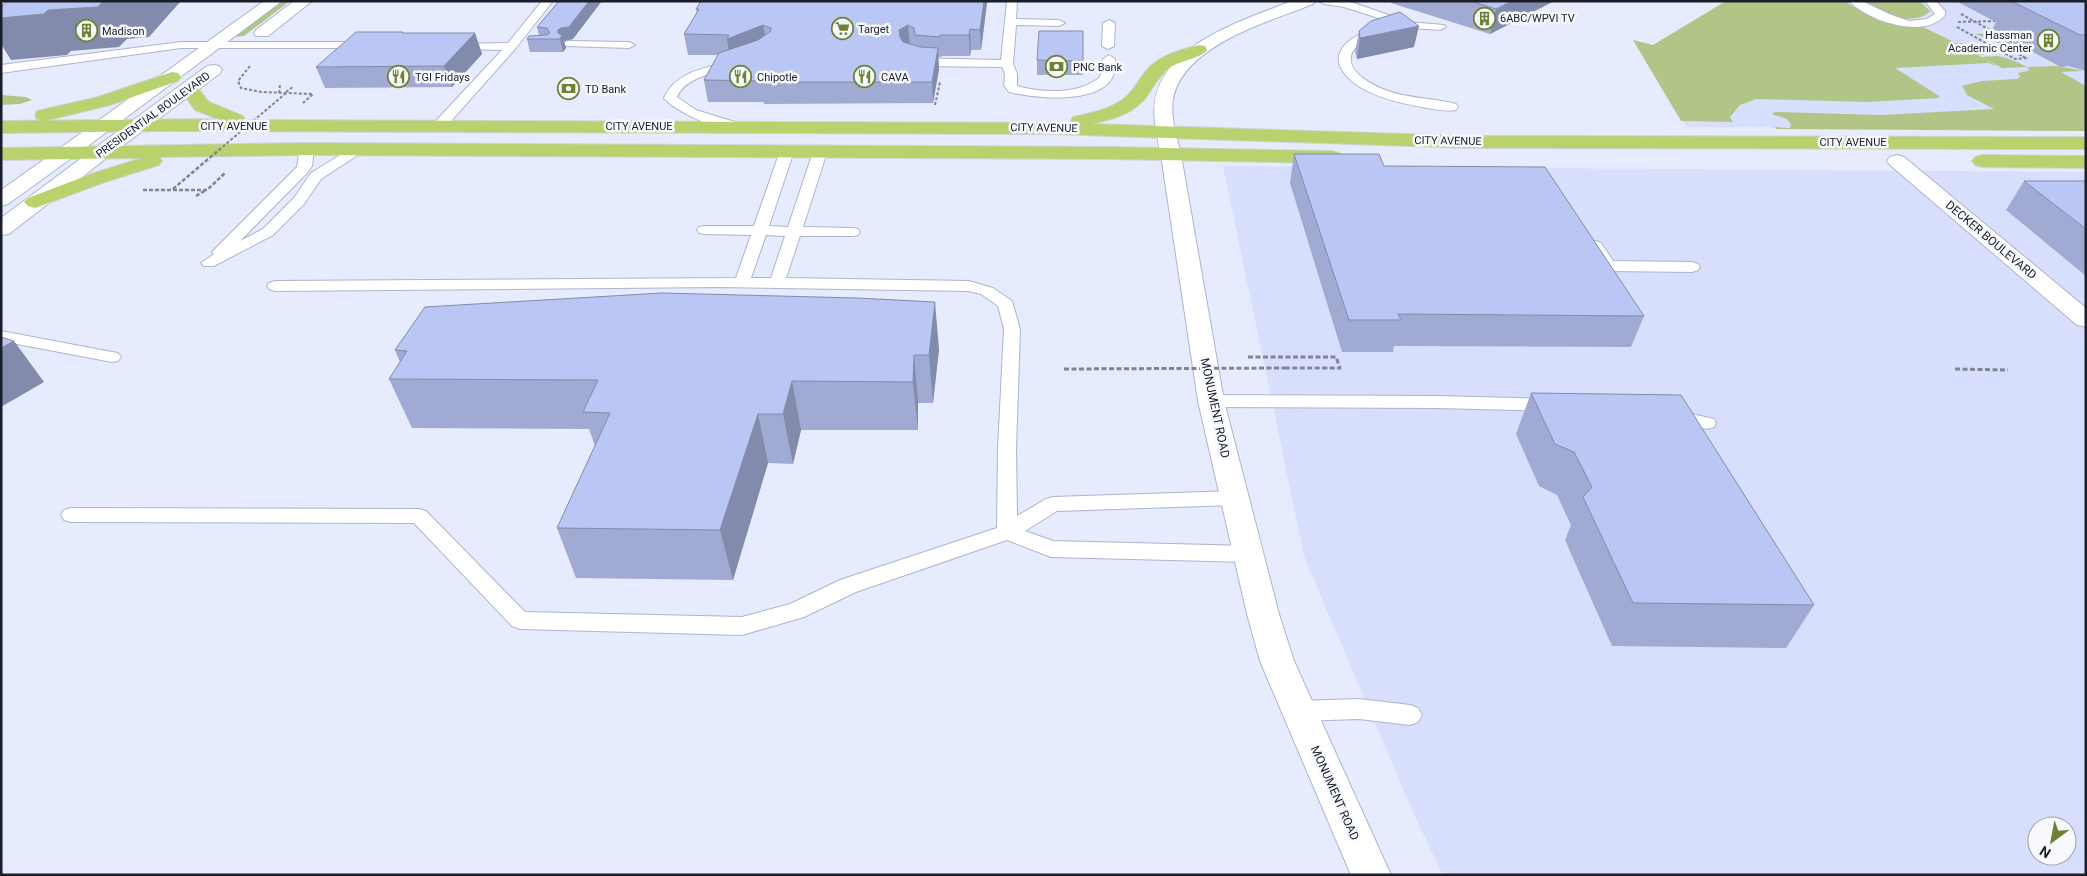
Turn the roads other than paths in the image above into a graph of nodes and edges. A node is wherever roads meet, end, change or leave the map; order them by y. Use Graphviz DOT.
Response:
graph roads {
  1 [pos="274,1"];
  2 [pos="304,1"];
  3 [pos="548,1"];
  4 [pos="1012,1"];
  5 [pos="1307,1"];
  6 [pos="1314,1"];
  7 [pos="1324,1"];
  8 [pos="1854,1"];
  9 [pos="1930,1"];
  10 [pos="1011,22"];
  11 [pos="1059,23"];
  12 [pos="1109,23"];
  13 [pos="1410,25"];
  14 [pos="1440,27"];
  15 [pos="1382,28"];
  16 [pos="215,44"];
  17 [pos="247,44"];
  18 [pos="530,44"];
  19 [pos="569,44"];
  20 [pos="375,45"];
  21 [pos="512,45"];
  22 [pos="629,45"];
  23 [pos="443,46"];
  24 [pos="1108,46"];
  25 [pos="909,50"];
  26 [pos="1199,50"];
  27 [pos="1109,59"];
  28 [pos="742,62"];
  29 [pos="1007,64"];
  30 [pos="1,69"];
  31 [pos="172,77"];
  32 [pos="189,89"];
  33 [pos="1452,107"];
  34 [pos="1,126"];
  35 [pos="103,126"];
  36 [pos="139,126"];
  37 [pos="257,126"];
  38 [pos="439,126"];
  39 [pos="733,126"];
  40 [pos="1052,128"];
  41 [pos="1167,132"];
  42 [pos="2086,143"];
  43 [pos="307,149"];
  44 [pos="360,149"];
  45 [pos="194,150"];
  46 [pos="786,151"];
  47 [pos="102,152"];
  48 [pos="820,152"];
  49 [pos="66,153"];
  50 [pos="1,154"];
  51 [pos="1171,155"];
  52 [pos="1348,158"];
  53 [pos="1378,158"];
  54 [pos="1898,161"];
  55 [pos="2086,162"];
  56 [pos="1,200"];
  57 [pos="36,202"];
  58 [pos="1,229"];
  59 [pos="704,230"];
  60 [pos="760,231"];
  61 [pos="794,232"];
  62 [pos="853,232"];
  63 [pos="1588,234"];
  64 [pos="1608,266"];
  65 [pos="1692,267"];
  66 [pos="1619,281"];
  67 [pos="742,282"];
  68 [pos="777,283"];
  69 [pos="275,286"];
  70 [pos="2086,320"];
  71 [pos="1,336"];
  72 [pos="112,357"];
  73 [pos="1211,401"];
  74 [pos="1566,406"];
  75 [pos="1656,412"];
  76 [pos="1707,423"];
  77 [pos="1236,498"];
  78 [pos="71,515"];
  79 [pos="1007,532"];
  80 [pos="1250,554"];
  81 [pos="1298,711"];
  82 [pos="1410,715"];
  83 [pos="1371,875"];
  1 -- 16 [label="street, PRESIDENTIAL BOULEVARD"];
  2 -- 17 [label="street, PRESIDENTIAL BOULEVARD"];
  3 -- 21 [label="lane"];
  4 -- 10 [label="lane"];
  5 -- 26 [label="street, MONUMENT ROAD"];
  6 -- 15 [label="lane"];
  7 -- 13 [label="lane"];
  8 -- 9 [label="lane"];
  10 -- 11 [label="lane"];
  10 -- 29 [label="lane"];
  12 -- 24 [label="lane"];
  13 -- 14 [label="lane"];
  13 -- 15 [label="lane"];
  15 -- 33 [label="lane"];
  16 -- 17 [label="lane"];
  16 -- 30 [label="lane"];
  16 -- 31 [label="street, PRESIDENTIAL BOULEVARD"];
  17 -- 20 [label="lane"];
  17 -- 32 [label="street, PRESIDENTIAL BOULEVARD"];
  18 -- 21 [label="lane"];
  19 -- 22 [label="lane"];
  21 -- 23 [label="lane"];
  21 -- 38 [label="lane"];
  25 -- 29 [label="lane"];
  26 -- 40 [label="highway"];
  26 -- 41 [label="street, MONUMENT ROAD"];
  27 -- 29 [label="lane"];
  28 -- 39 [label="lane"];
  31 -- 34 [label="highway"];
  31 -- 35 [label="street, PRESIDENTIAL BOULEVARD"];
  32 -- 36 [label="street, PRESIDENTIAL BOULEVARD"];
  32 -- 37 [label="highway"];
  34 -- 35 [label="highway, CITY AVENUE"];
  35 -- 36 [label="highway, CITY AVENUE"];
  35 -- 49 [label="street, PRESIDENTIAL BOULEVARD"];
  36 -- 37 [label="highway, CITY AVENUE"];
  36 -- 47 [label="street, PRESIDENTIAL BOULEVARD"];
  37 -- 38 [label="highway, CITY AVENUE"];
  38 -- 39 [label="highway, CITY AVENUE"];
  39 -- 40 [label="highway, CITY AVENUE"];
  40 -- 41 [label="highway, CITY AVENUE"];
  41 -- 42 [label="highway, CITY AVENUE"];
  41 -- 51 [label="street, MONUMENT ROAD"];
  43 -- 44 [label="highway, CITY AVENUE"];
  43 -- 44 [label="lane"];
  43 -- 45 [label="highway, CITY AVENUE"];
  44 -- 46 [label="highway, CITY AVENUE"];
  45 -- 47 [label="highway, CITY AVENUE"];
  45 -- 57 [label="highway"];
  46 -- 48 [label="highway, CITY AVENUE"];
  46 -- 60 [label="lane"];
  47 -- 49 [label="highway, CITY AVENUE"];
  47 -- 57 [label="street, PRESIDENTIAL BOULEVARD"];
  48 -- 51 [label="highway, CITY AVENUE"];
  48 -- 61 [label="lane"];
  49 -- 50 [label="highway, CITY AVENUE"];
  49 -- 56 [label="street, PRESIDENTIAL BOULEVARD"];
  51 -- 52 [label="highway, CITY AVENUE"];
  51 -- 73 [label="street, MONUMENT ROAD"];
  53 -- 54 [label="highway, CITY AVENUE"];
  54 -- 55 [label="highway, CITY AVENUE"];
  54 -- 70 [label="street, DECKER BOULEVARD"];
  57 -- 58 [label="street, PRESIDENTIAL BOULEVARD"];
  59 -- 60 [label="lane"];
  60 -- 61 [label="lane"];
  60 -- 67 [label="lane"];
  61 -- 62 [label="lane"];
  61 -- 68 [label="lane"];
  63 -- 64 [label="lane"];
  64 -- 65 [label="lane"];
  64 -- 66 [label="lane"];
  67 -- 68 [label="lane"];
  67 -- 69 [label="lane"];
  68 -- 79 [label="lane"];
  71 -- 72 [label="lane"];
  73 -- 74 [label="lane"];
  73 -- 77 [label="street, MONUMENT ROAD"];
  75 -- 76 [label="lane"];
  77 -- 79 [label="lane"];
  77 -- 80 [label="street, MONUMENT ROAD"];
  78 -- 79 [label="lane"];
  79 -- 80 [label="lane"];
  80 -- 81 [label="street, MONUMENT ROAD"];
  81 -- 82 [label="lane"];
  81 -- 83 [label="street, MONUMENT ROAD"];
}
